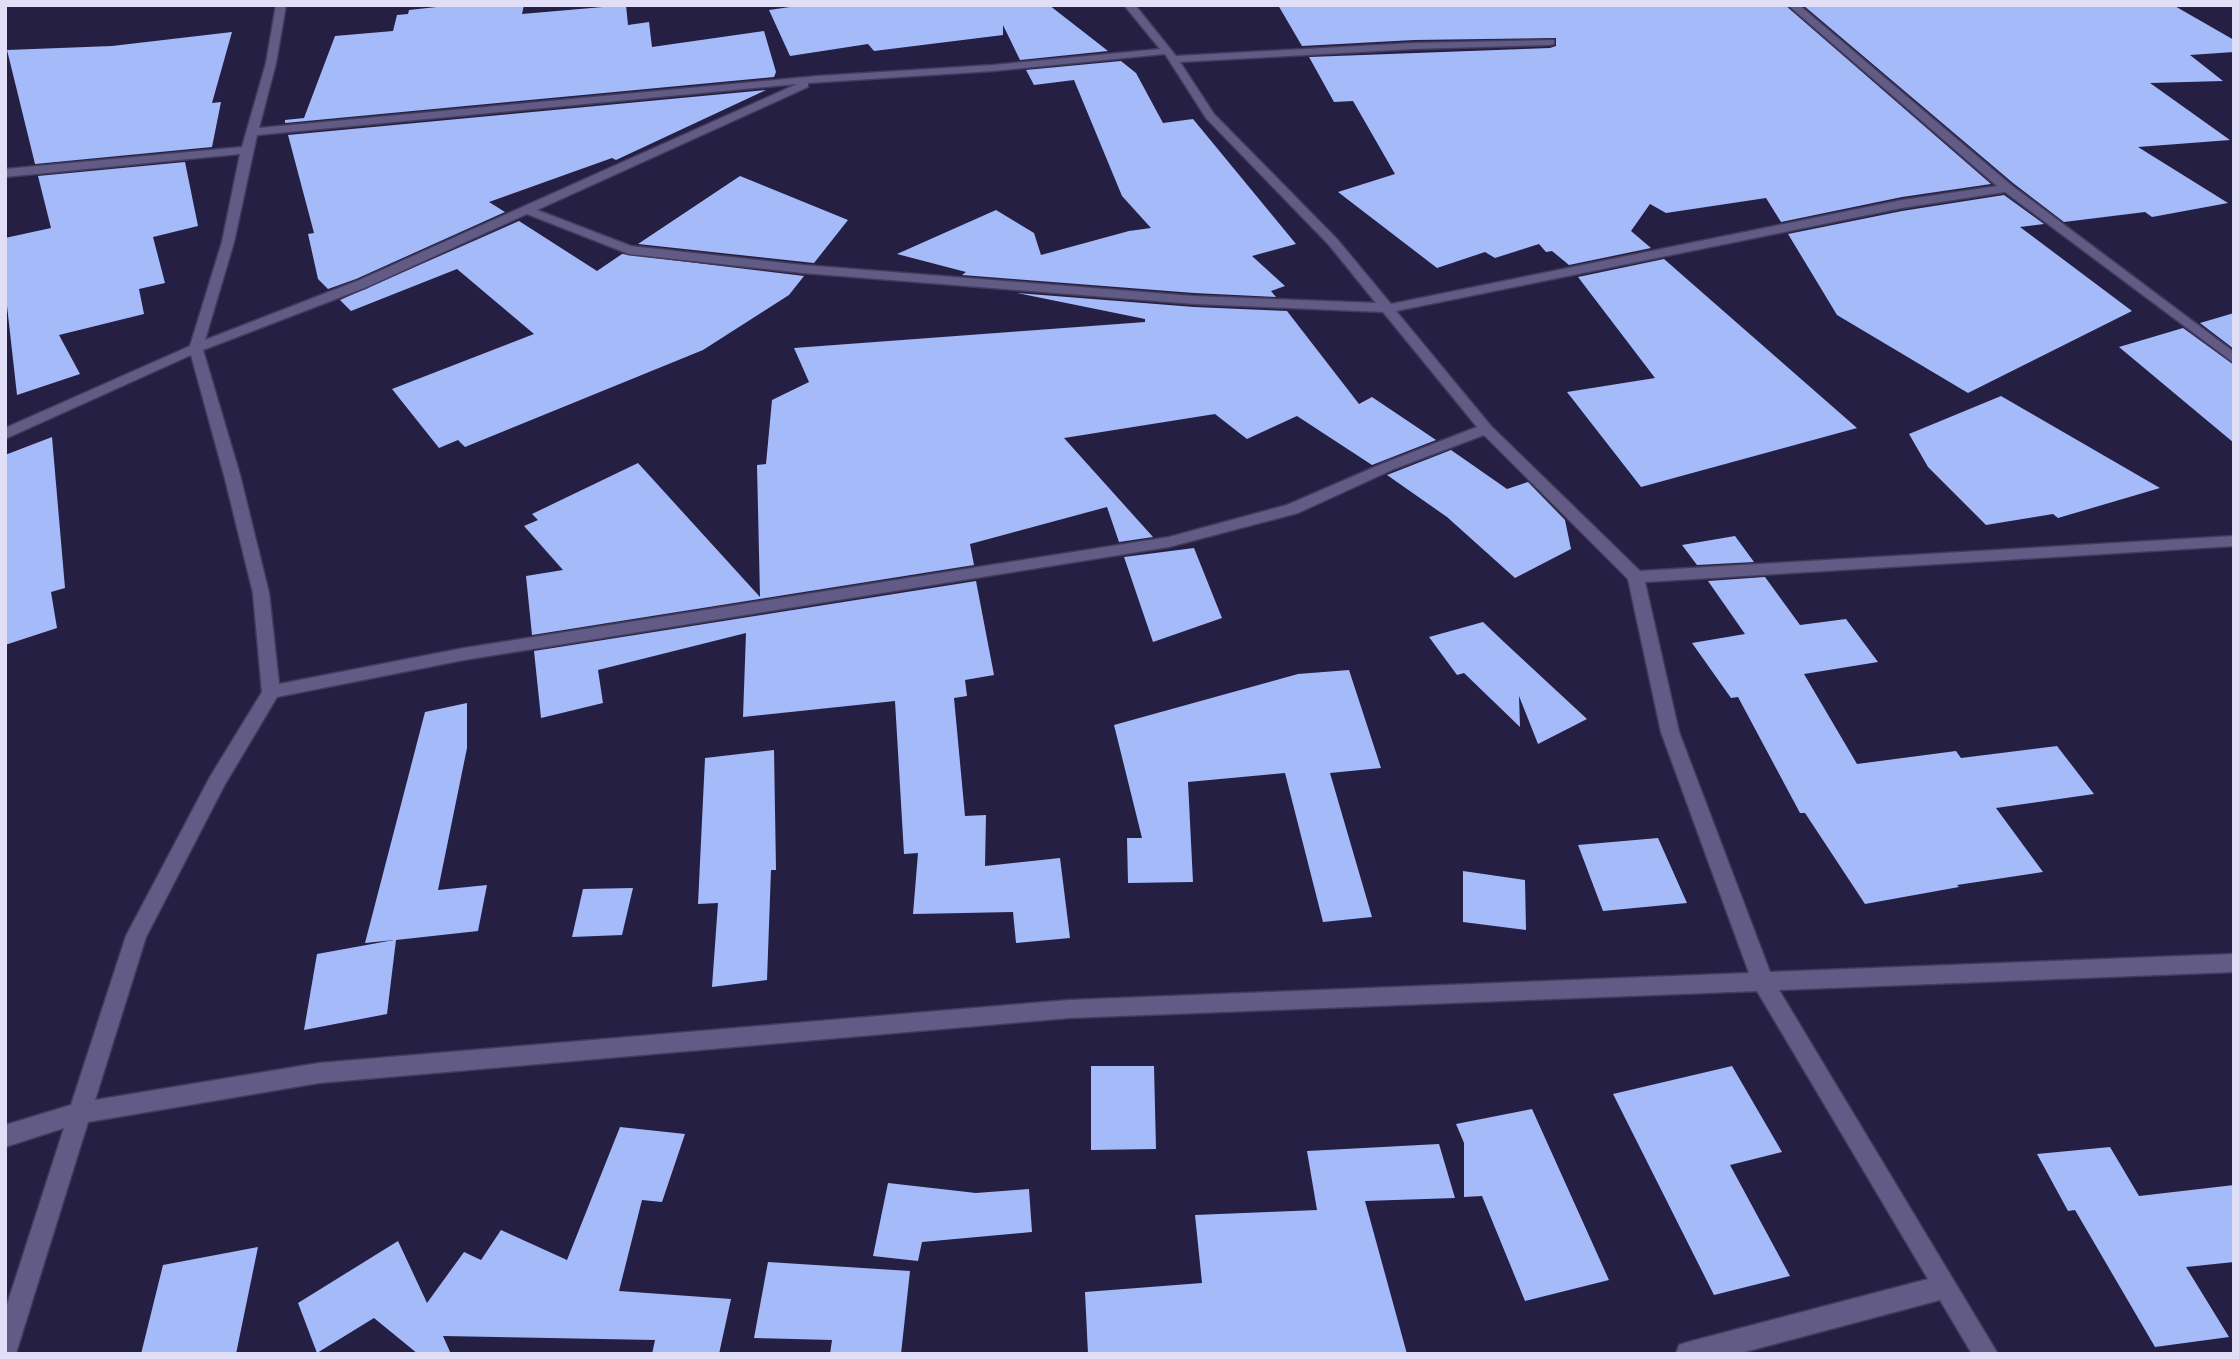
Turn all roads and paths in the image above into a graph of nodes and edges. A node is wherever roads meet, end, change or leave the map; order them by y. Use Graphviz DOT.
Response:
graph roads {
  1 [pos="281,5"];
  2 [pos="1129,5"];
  3 [pos="1793,5"];
  4 [pos="1550,42"];
  5 [pos="1171,55"];
  6 [pos="818,79"];
  7 [pos="252,132"];
  8 [pos="247,150"];
  9 [pos="5,173"];
  10 [pos="2007,188"];
  11 [pos="527,210"];
  12 [pos="1389,308"];
  13 [pos="196,348"];
  14 [pos="2234,359"];
  15 [pos="1486,429"];
  16 [pos="5,434"];
  17 [pos="2234,541"];
  18 [pos="1636,577"];
  19 [pos="271,692"];
  20 [pos="2234,963"];
  21 [pos="1763,982"];
  22 [pos="79,1113"];
  23 [pos="5,1136"];
  24 [pos="1945,1287"];
  25 [pos="5,1350"];
  26 [pos="1688,1354"];
  27 [pos="1986,1354"];
  1 -- 7 [label="street"];
  2 -- 5 [label="street"];
  3 -- 10 [label="street"];
  4 -- 5 [label="street"];
  5 -- 6 [label="street"];
  5 -- 12 [label="street"];
  6 -- 7 [label="street"];
  6 -- 11 [label="street"];
  7 -- 8 [label="street"];
  8 -- 9 [label="street"];
  8 -- 13 [label="street"];
  10 -- 12 [label="street"];
  10 -- 14 [label="street"];
  11 -- 12 [label="street"];
  11 -- 13 [label="street"];
  12 -- 15 [label="street"];
  13 -- 16 [label="street"];
  13 -- 19 [label="street"];
  15 -- 18 [label="street"];
  15 -- 19 [label="street"];
  17 -- 18 [label="street"];
  18 -- 21 [label="street"];
  19 -- 22 [label="street"];
  20 -- 21 [label="street"];
  21 -- 22 [label="street"];
  21 -- 24 [label="street"];
  22 -- 23 [label="street"];
  22 -- 25 [label="street"];
  24 -- 26 [label="street"];
  24 -- 27 [label="street"];
}
